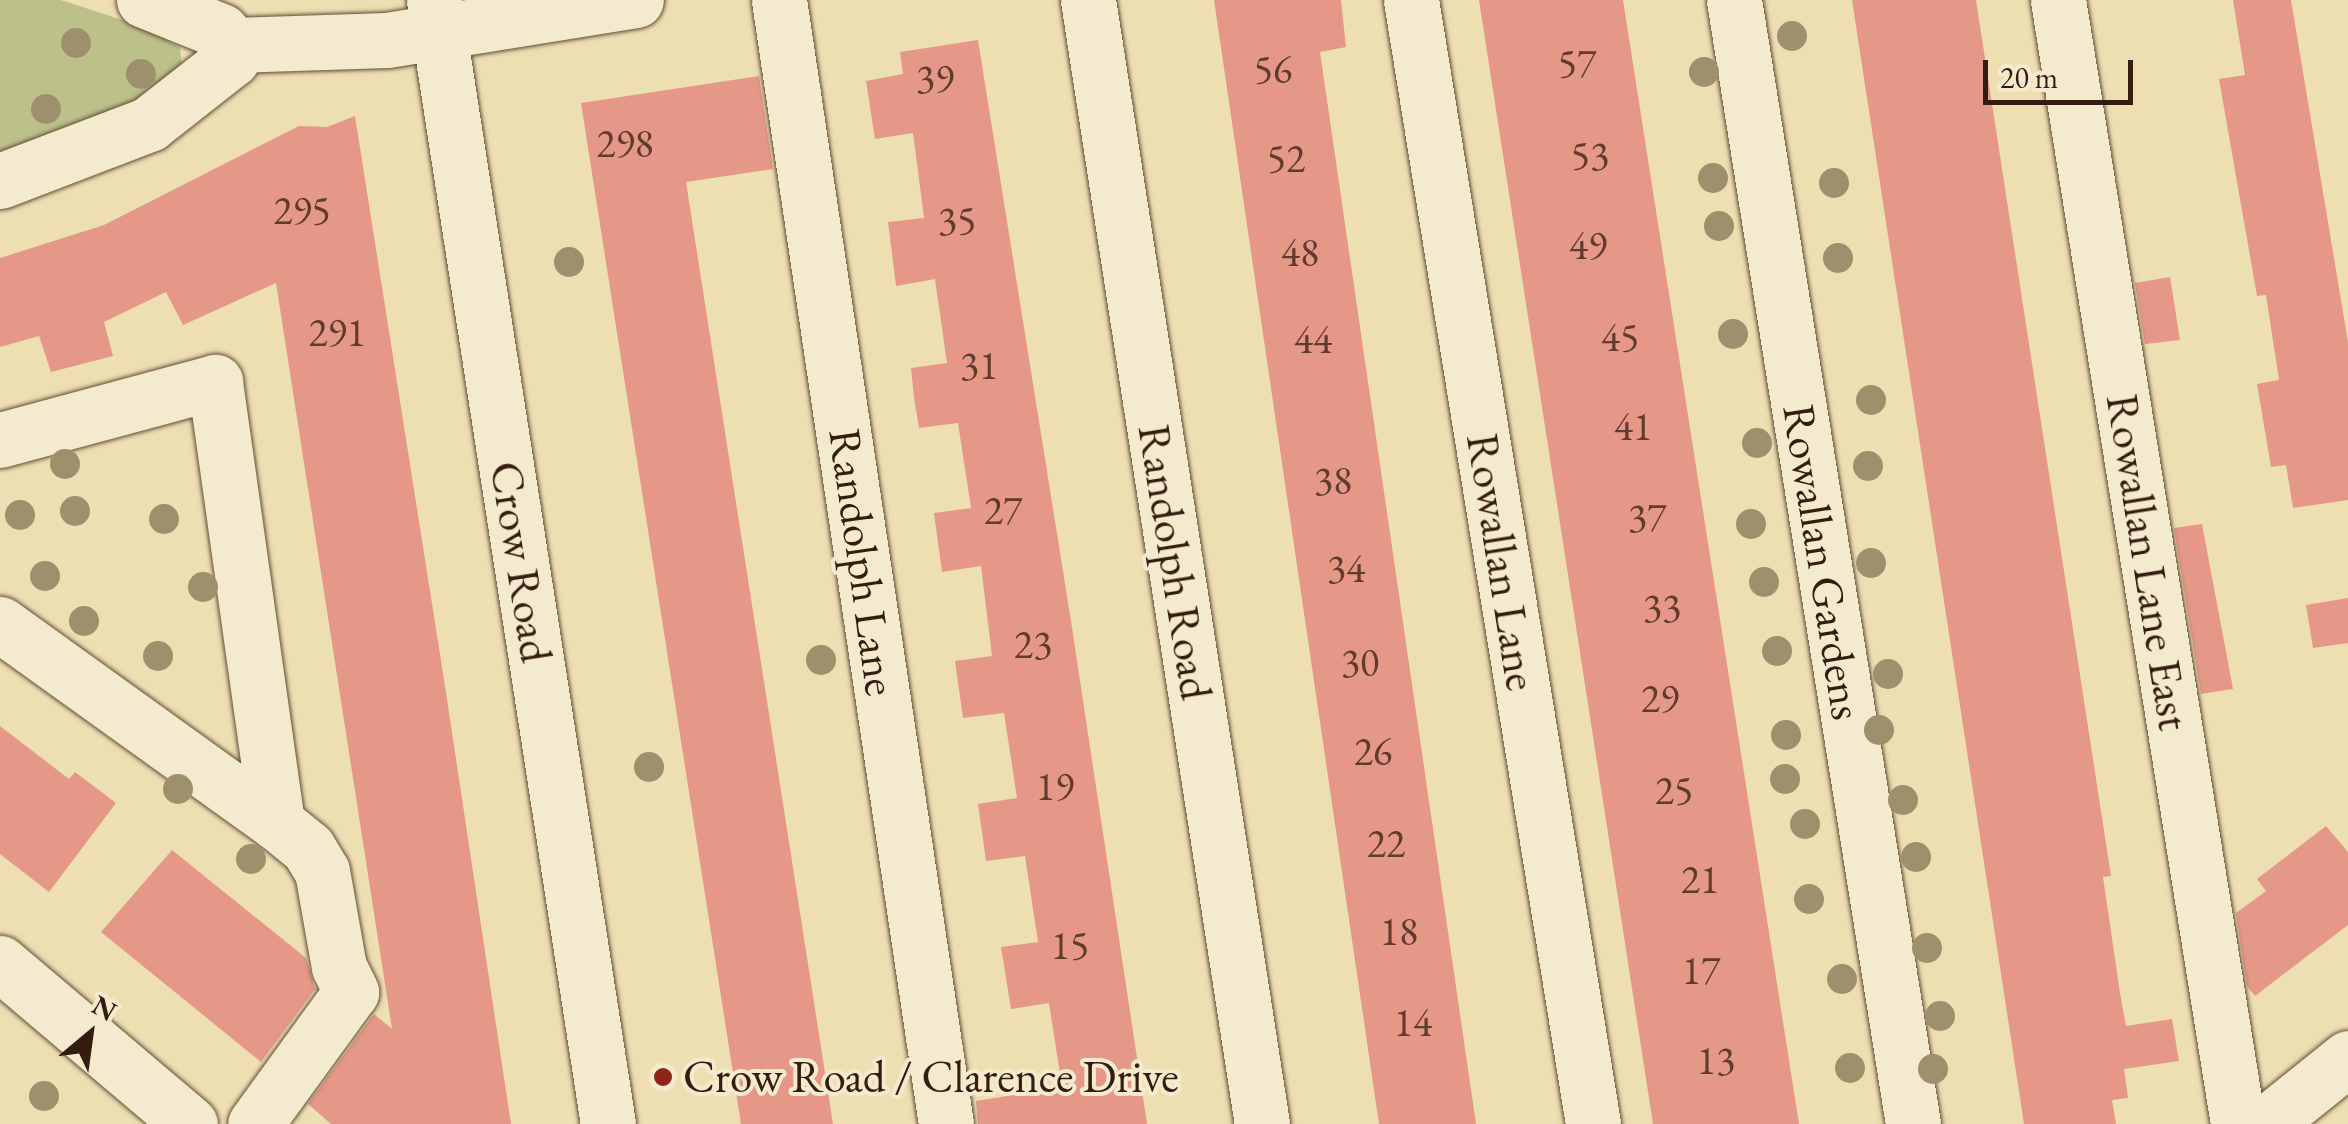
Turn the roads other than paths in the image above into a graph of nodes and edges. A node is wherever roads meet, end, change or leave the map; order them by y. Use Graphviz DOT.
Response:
graph roads {
  1 [pos="144,0"];
  2 [pos="636,0"];
  3 [pos="779,0"];
  4 [pos="1088,0"];
  5 [pos="1411,0"];
  6 [pos="1734,0"];
  7 [pos="2058,0"];
  8 [pos="437,16"];
  9 [pos="234,44"];
  10 [pos="0,181"];
  11 [pos="0,440"];
  12 [pos="0,624"];
  13 [pos="277,823"];
  14 [pos="0,963"];
  15 [pos="2348,1058"];
  16 [pos="190,1124"];
  17 [pos="255,1124"];
  18 [pos="608,1124"];
  19 [pos="946,1124"];
  20 [pos="1262,1124"];
  21 [pos="1593,1124"];
  22 [pos="1912,1124"];
  23 [pos="2238,1124"];
  24 [pos="2266,1124"];
  1 -- 9 [label="street"];
  2 -- 8 [label="street"];
  3 -- 19 [label="street, Randolph Lane"];
  4 -- 20 [label="street, Randolph Road"];
  5 -- 21 [label="street, Rowallan Lane"];
  6 -- 22 [label="street, Rowallan Gardens"];
  7 -- 23 [label="street, Rowallan Lane East"];
  8 -- 9 [label="street"];
  8 -- 18 [label="street, Crow Road"];
  9 -- 10 [label="street"];
  11 -- 13 [label="street"];
  12 -- 13 [label="street"];
  13 -- 17 [label="street"];
  14 -- 16 [label="street"];
  15 -- 24 [label="street"];
}
